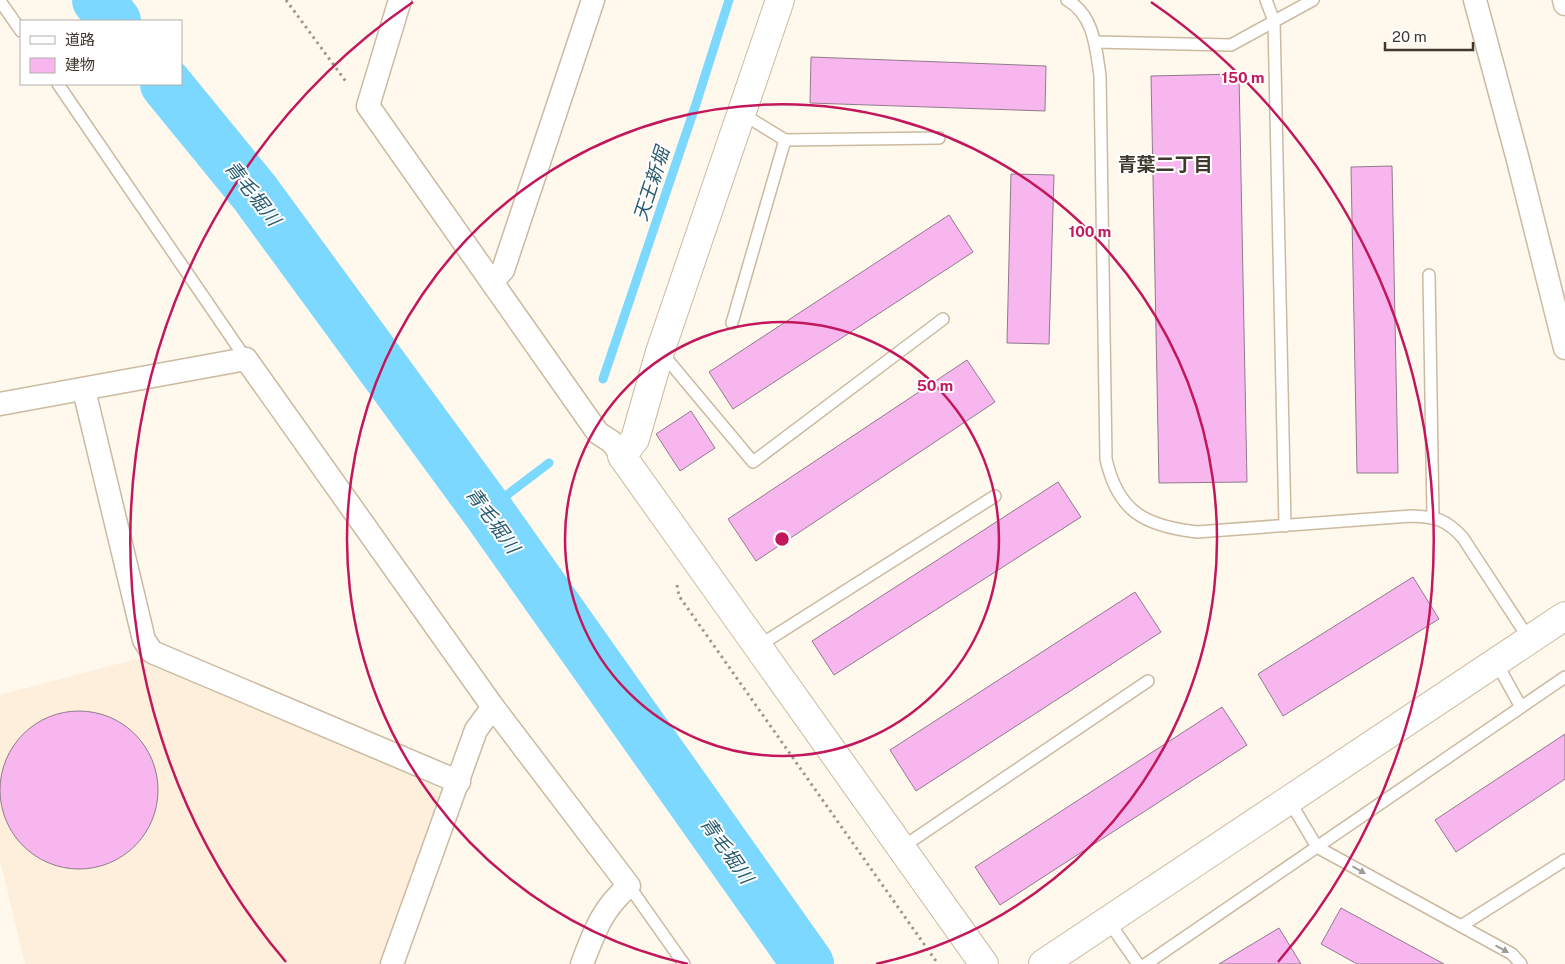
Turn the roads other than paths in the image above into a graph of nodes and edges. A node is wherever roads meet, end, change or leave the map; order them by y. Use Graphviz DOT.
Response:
graph roads {
  1 [pos="0,0"];
  2 [pos="400,0"];
  3 [pos="593,0"];
  4 [pos="780,0"];
  5 [pos="1067,0"];
  6 [pos="1266,0"];
  7 [pos="1313,0"];
  8 [pos="1475,0"];
  9 [pos="1564,0"];
  10 [pos="1565,4"];
  11 [pos="1274,21"];
  12 [pos="20,30"];
  13 [pos="1095,42"];
  14 [pos="59,85"];
  15 [pos="741,113"];
  16 [pos="939,138"];
  17 [pos="785,140"];
  18 [pos="1429,275"];
  19 [pos="492,282"];
  20 [pos="943,319"];
  21 [pos="732,323"];
  22 [pos="1565,348"];
  23 [pos="660,352"];
  24 [pos="246,359"];
  25 [pos="84,390"];
  26 [pos="0,404"];
  27 [pos="622,456"];
  28 [pos="995,496"];
  29 [pos="1432,517"];
  30 [pos="1285,526"];
  31 [pos="1565,616"];
  32 [pos="1529,640"];
  33 [pos="757,647"];
  34 [pos="1496,662"];
  35 [pos="1565,677"];
  36 [pos="1148,682"];
  37 [pos="493,707"];
  38 [pos="1521,707"];
  39 [pos="459,782"];
  40 [pos="1289,800"];
  41 [pos="1317,847"];
  42 [pos="901,848"];
  43 [pos="1565,860"];
  44 [pos="629,886"];
  45 [pos="1108,921"];
  46 [pos="1461,926"];
  47 [pos="392,964"];
  48 [pos="582,964"];
  49 [pos="684,964"];
  50 [pos="984,964"];
  51 [pos="1043,964"];
  52 [pos="1138,964"];
  53 [pos="1146,964"];
  54 [pos="1521,964"];
  1 -- 12 [label="lane"];
  2 -- 19 [label="street"];
  3 -- 19 [label="street"];
  4 -- 15 [label="street"];
  5 -- 13 [label="lane"];
  6 -- 11 [label="lane"];
  7 -- 11 [label="lane"];
  8 -- 22 [label="street"];
  9 -- 10 [label="street"];
  11 -- 13 [label="lane"];
  11 -- 30 [label="lane"];
  13 -- 30 [label="lane"];
  14 -- 24 [label="lane"];
  15 -- 17 [label="lane"];
  15 -- 23 [label="street"];
  16 -- 17 [label="lane"];
  17 -- 21 [label="lane"];
  18 -- 29 [label="lane"];
  19 -- 27 [label="street"];
  20 -- 23 [label="lane"];
  23 -- 27 [label="street"];
  24 -- 25 [label="street"];
  24 -- 37 [label="street"];
  25 -- 26 [label="street"];
  25 -- 39 [label="street"];
  27 -- 33 [label="street"];
  28 -- 33 [label="lane"];
  29 -- 30 [label="lane"];
  29 -- 32 [label="lane"];
  31 -- 32 [label="street"];
  32 -- 34 [label="street"];
  33 -- 42 [label="street"];
  34 -- 38 [label="lane"];
  34 -- 40 [label="street"];
  35 -- 38 [label="lane"];
  36 -- 42 [label="lane"];
  37 -- 39 [label="street"];
  37 -- 44 [label="street"];
  38 -- 41 [label="lane"];
  39 -- 47 [label="street"];
  40 -- 41 [label="lane"];
  40 -- 45 [label="street"];
  41 -- 46 [label="lane, one-way"];
  41 -- 53 [label="lane"];
  42 -- 50 [label="street"];
  43 -- 46 [label="lane"];
  44 -- 48 [label="street"];
  44 -- 49 [label="lane"];
  45 -- 51 [label="street"];
  45 -- 52 [label="lane"];
  46 -- 54 [label="lane, one-way"];
}
